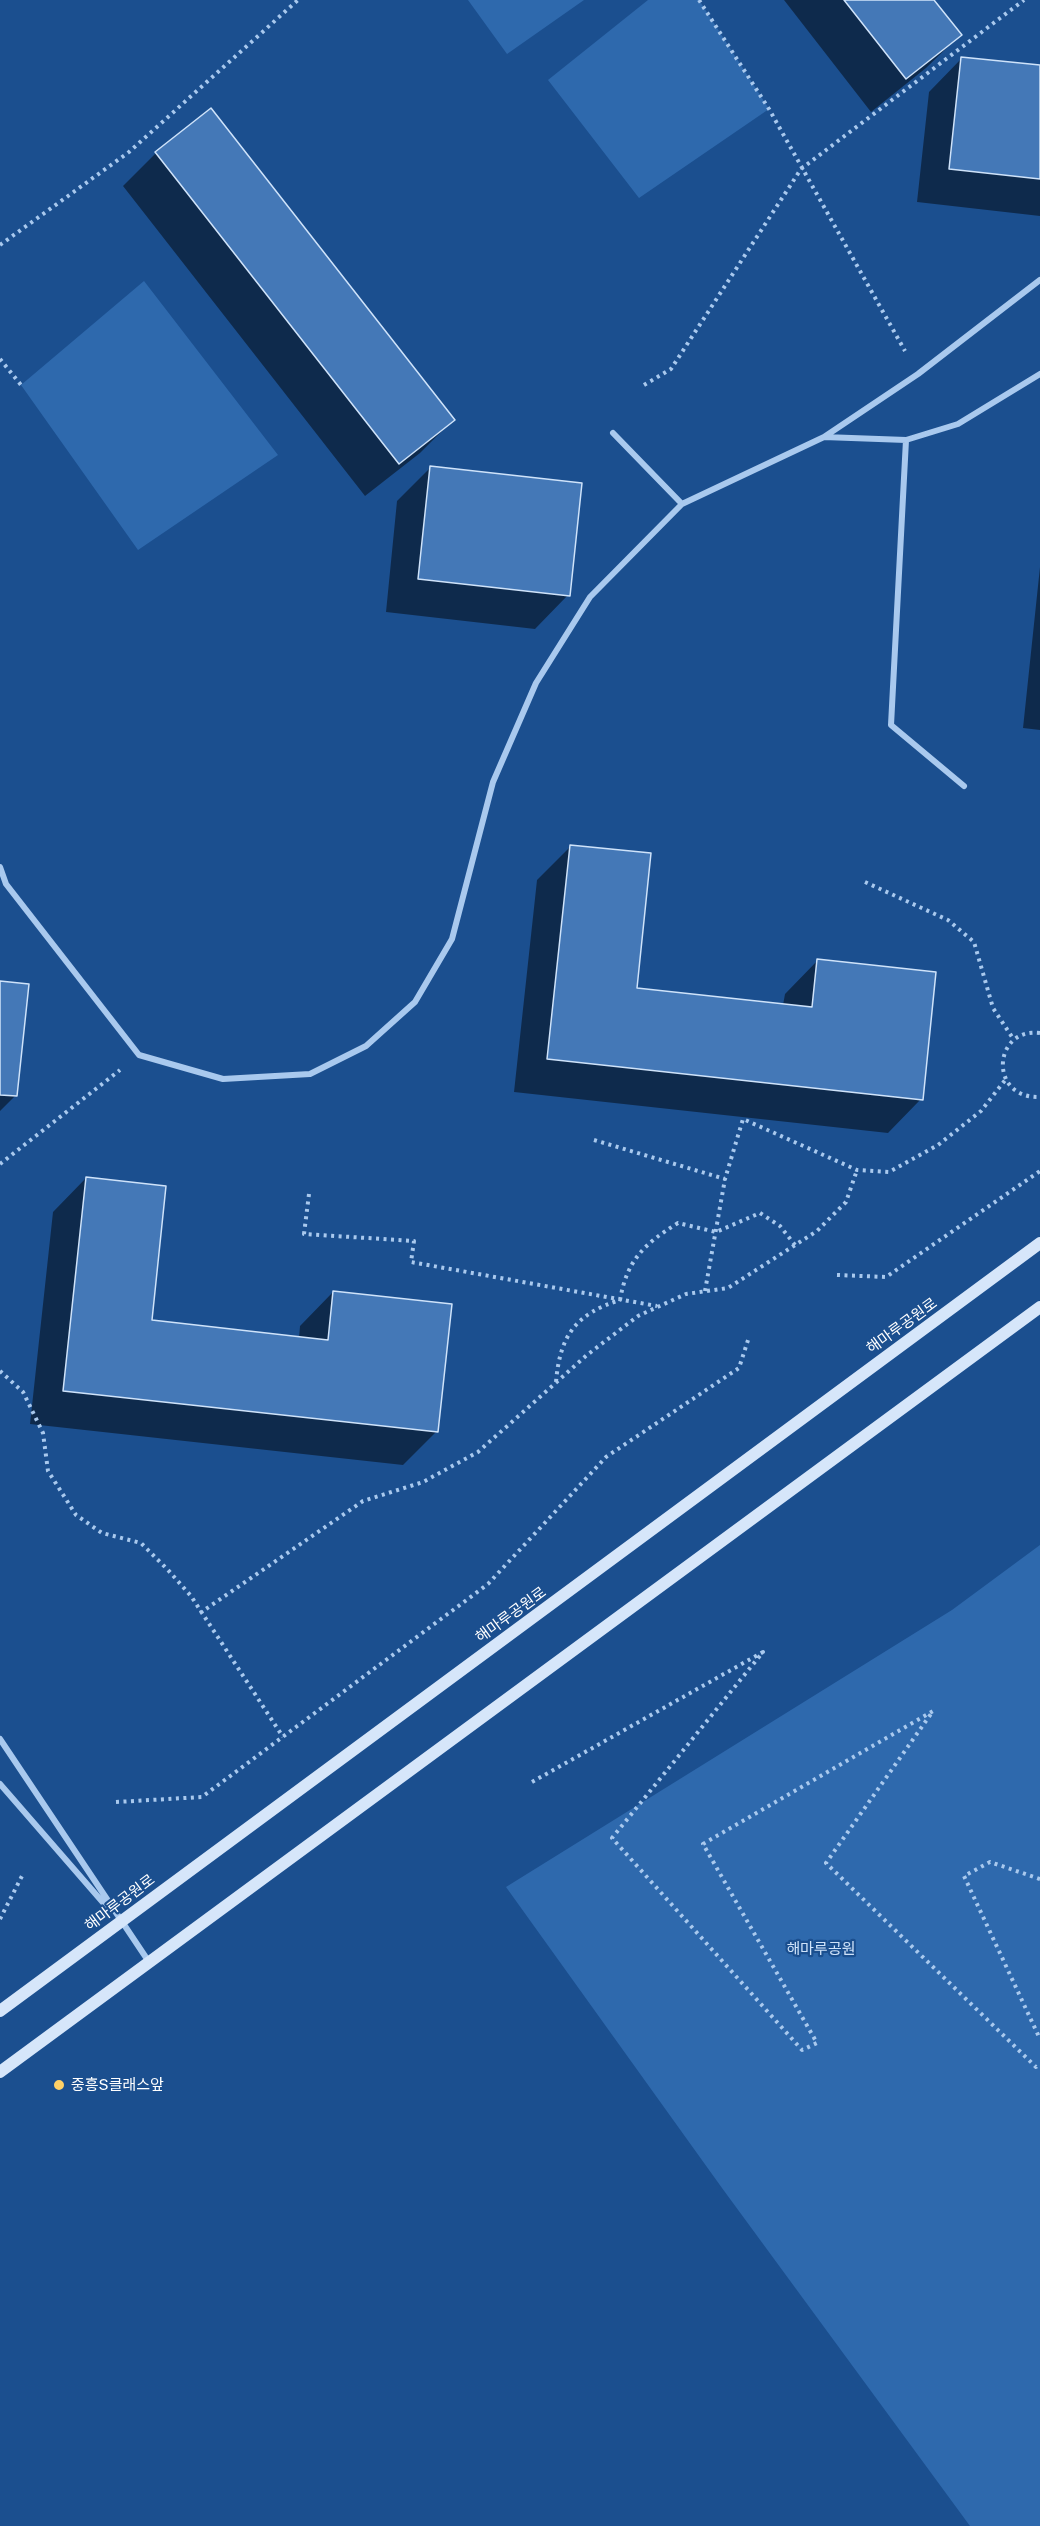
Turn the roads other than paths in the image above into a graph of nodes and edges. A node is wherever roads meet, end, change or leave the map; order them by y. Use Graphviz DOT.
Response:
graph roads {
  1 [pos="1040,280"];
  2 [pos="1040,374"];
  3 [pos="613,433"];
  4 [pos="824,437"];
  5 [pos="906,440"];
  6 [pos="682,504"];
  7 [pos="964,786"];
  8 [pos="0,867"];
  9 [pos="1040,1243"];
  10 [pos="1040,1307"];
  11 [pos="0,1739"];
  12 [pos="0,1784"];
  13 [pos="120,1922"];
  14 [pos="149,1962"];
  15 [pos="0,2011"];
  16 [pos="0,2072"];
  1 -- 4 [label="street"];
  2 -- 5 [label="street"];
  3 -- 6 [label="street"];
  4 -- 5 [label="street"];
  4 -- 6 [label="street"];
  5 -- 7 [label="street"];
  6 -- 8 [label="street"];
  9 -- 13 [label="street, 해마루공원로"];
  10 -- 14 [label="street"];
  11 -- 13 [label="street"];
  12 -- 13 [label="street"];
  13 -- 14 [label="street"];
  13 -- 15 [label="street, 해마루공원로"];
  14 -- 16 [label="street"];
}
